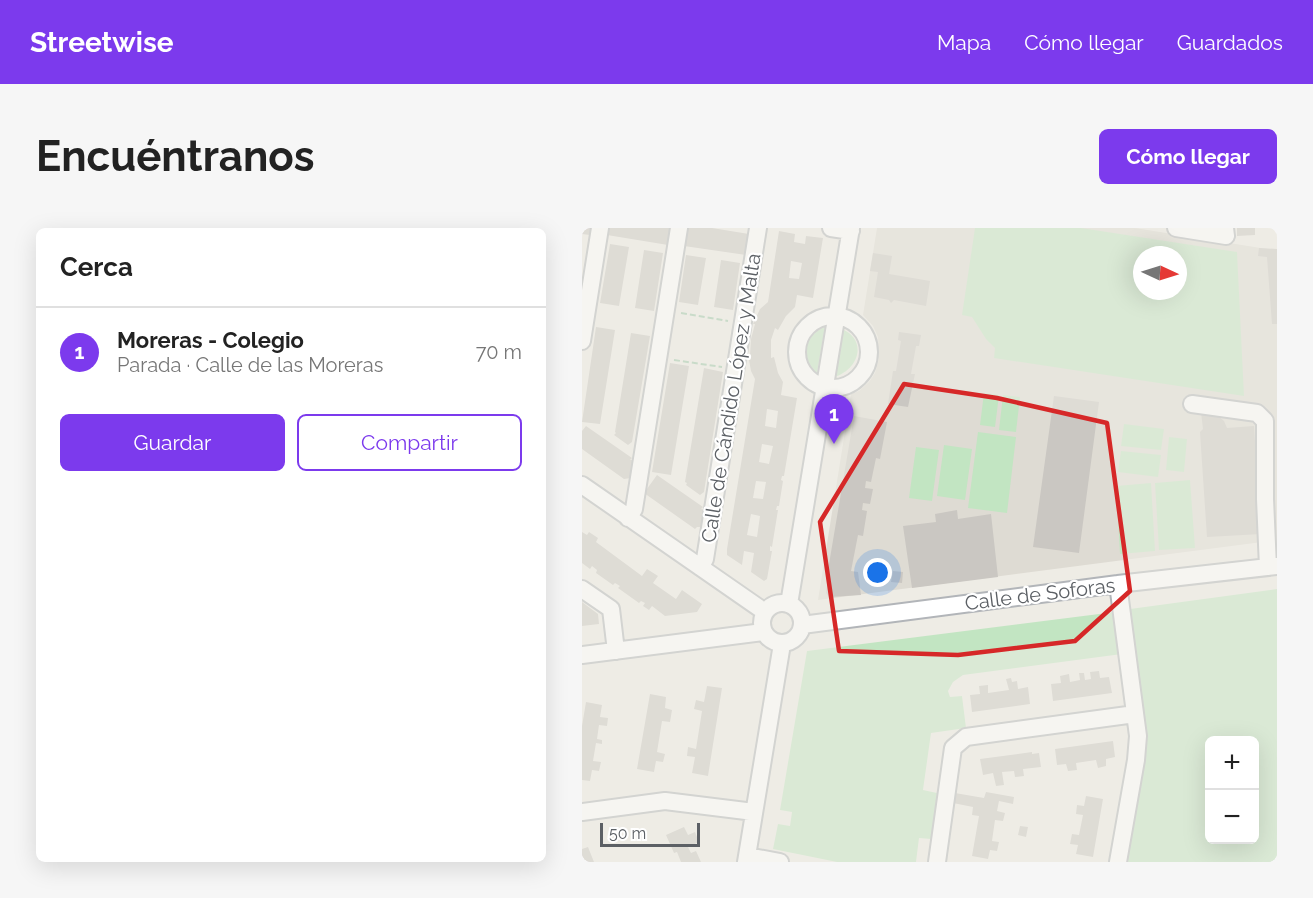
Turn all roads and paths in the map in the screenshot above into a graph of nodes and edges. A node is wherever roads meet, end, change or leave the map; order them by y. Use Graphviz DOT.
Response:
graph roads {
  1 [pos="600,228"];
  2 [pos="679,228"];
  3 [pos="758,228"];
  4 [pos="831,228"];
  5 [pos="1176,228"];
  6 [pos="1226,228"];
  7 [pos="851,229"];
  8 [pos="666,311"];
  9 [pos="836,316"];
  10 [pos="743,323"];
  11 [pos="582,341"];
  12 [pos="658,357"];
  13 [pos="736,370"];
  14 [pos="825,387"];
  15 [pos="1192,404"];
  16 [pos="1271,419"];
  17 [pos="582,485"];
  18 [pos="628,518"];
  19 [pos="1273,566"];
  20 [pos="700,567"];
  21 [pos="1118,584"];
  22 [pos="582,589"];
  23 [pos="789,604"];
  24 [pos="765,612"];
  25 [pos="802,625"];
  26 [pos="763,632"];
  27 [pos="782,644"];
  28 [pos="616,651"];
  29 [pos="582,655"];
  30 [pos="1135,714"];
  31 [pos="582,812"];
  32 [pos="754,812"];
  33 [pos="747,859"];
  34 [pos="780,862"];
  35 [pos="937,862"];
  36 [pos="1118,862"];
  1 -- 11 [label="street"];
  2 -- 8 [label="street"];
  3 -- 10 [label="street, Calle de Cándido López y Malta"];
  4 -- 7 [label="street"];
  5 -- 6 [label="street"];
  7 -- 9 [label="street"];
  8 -- 10 [label="path"];
  8 -- 12 [label="street"];
  9 -- 14 [label="street"];
  9 -- 14 [label="street"];
  9 -- 14 [label="street"];
  10 -- 13 [label="street, Calle de Cándido López y Malta"];
  12 -- 13 [label="path"];
  12 -- 18 [label="street"];
  13 -- 20 [label="street, Calle de Cándido López y Malta"];
  14 -- 23 [label="street"];
  15 -- 16 [label="street"];
  16 -- 19 [label="street"];
  17 -- 18 [label="street"];
  18 -- 20 [label="street"];
  19 -- 21 [label="street, Calle de Soforas"];
  20 -- 24 [label="street"];
  21 -- 25 [label="street, Calle de Soforas"];
  21 -- 30 [label="street"];
  22 -- 28 [label="street"];
  23 -- 24 [label="street"];
  23 -- 25 [label="street"];
  24 -- 26 [label="street"];
  25 -- 27 [label="street"];
  26 -- 27 [label="street"];
  26 -- 28 [label="street"];
  27 -- 32 [label="street"];
  28 -- 29 [label="street"];
  30 -- 35 [label="street"];
  30 -- 36 [label="street"];
  31 -- 32 [label="street"];
  32 -- 33 [label="street"];
  33 -- 34 [label="street"];
}
